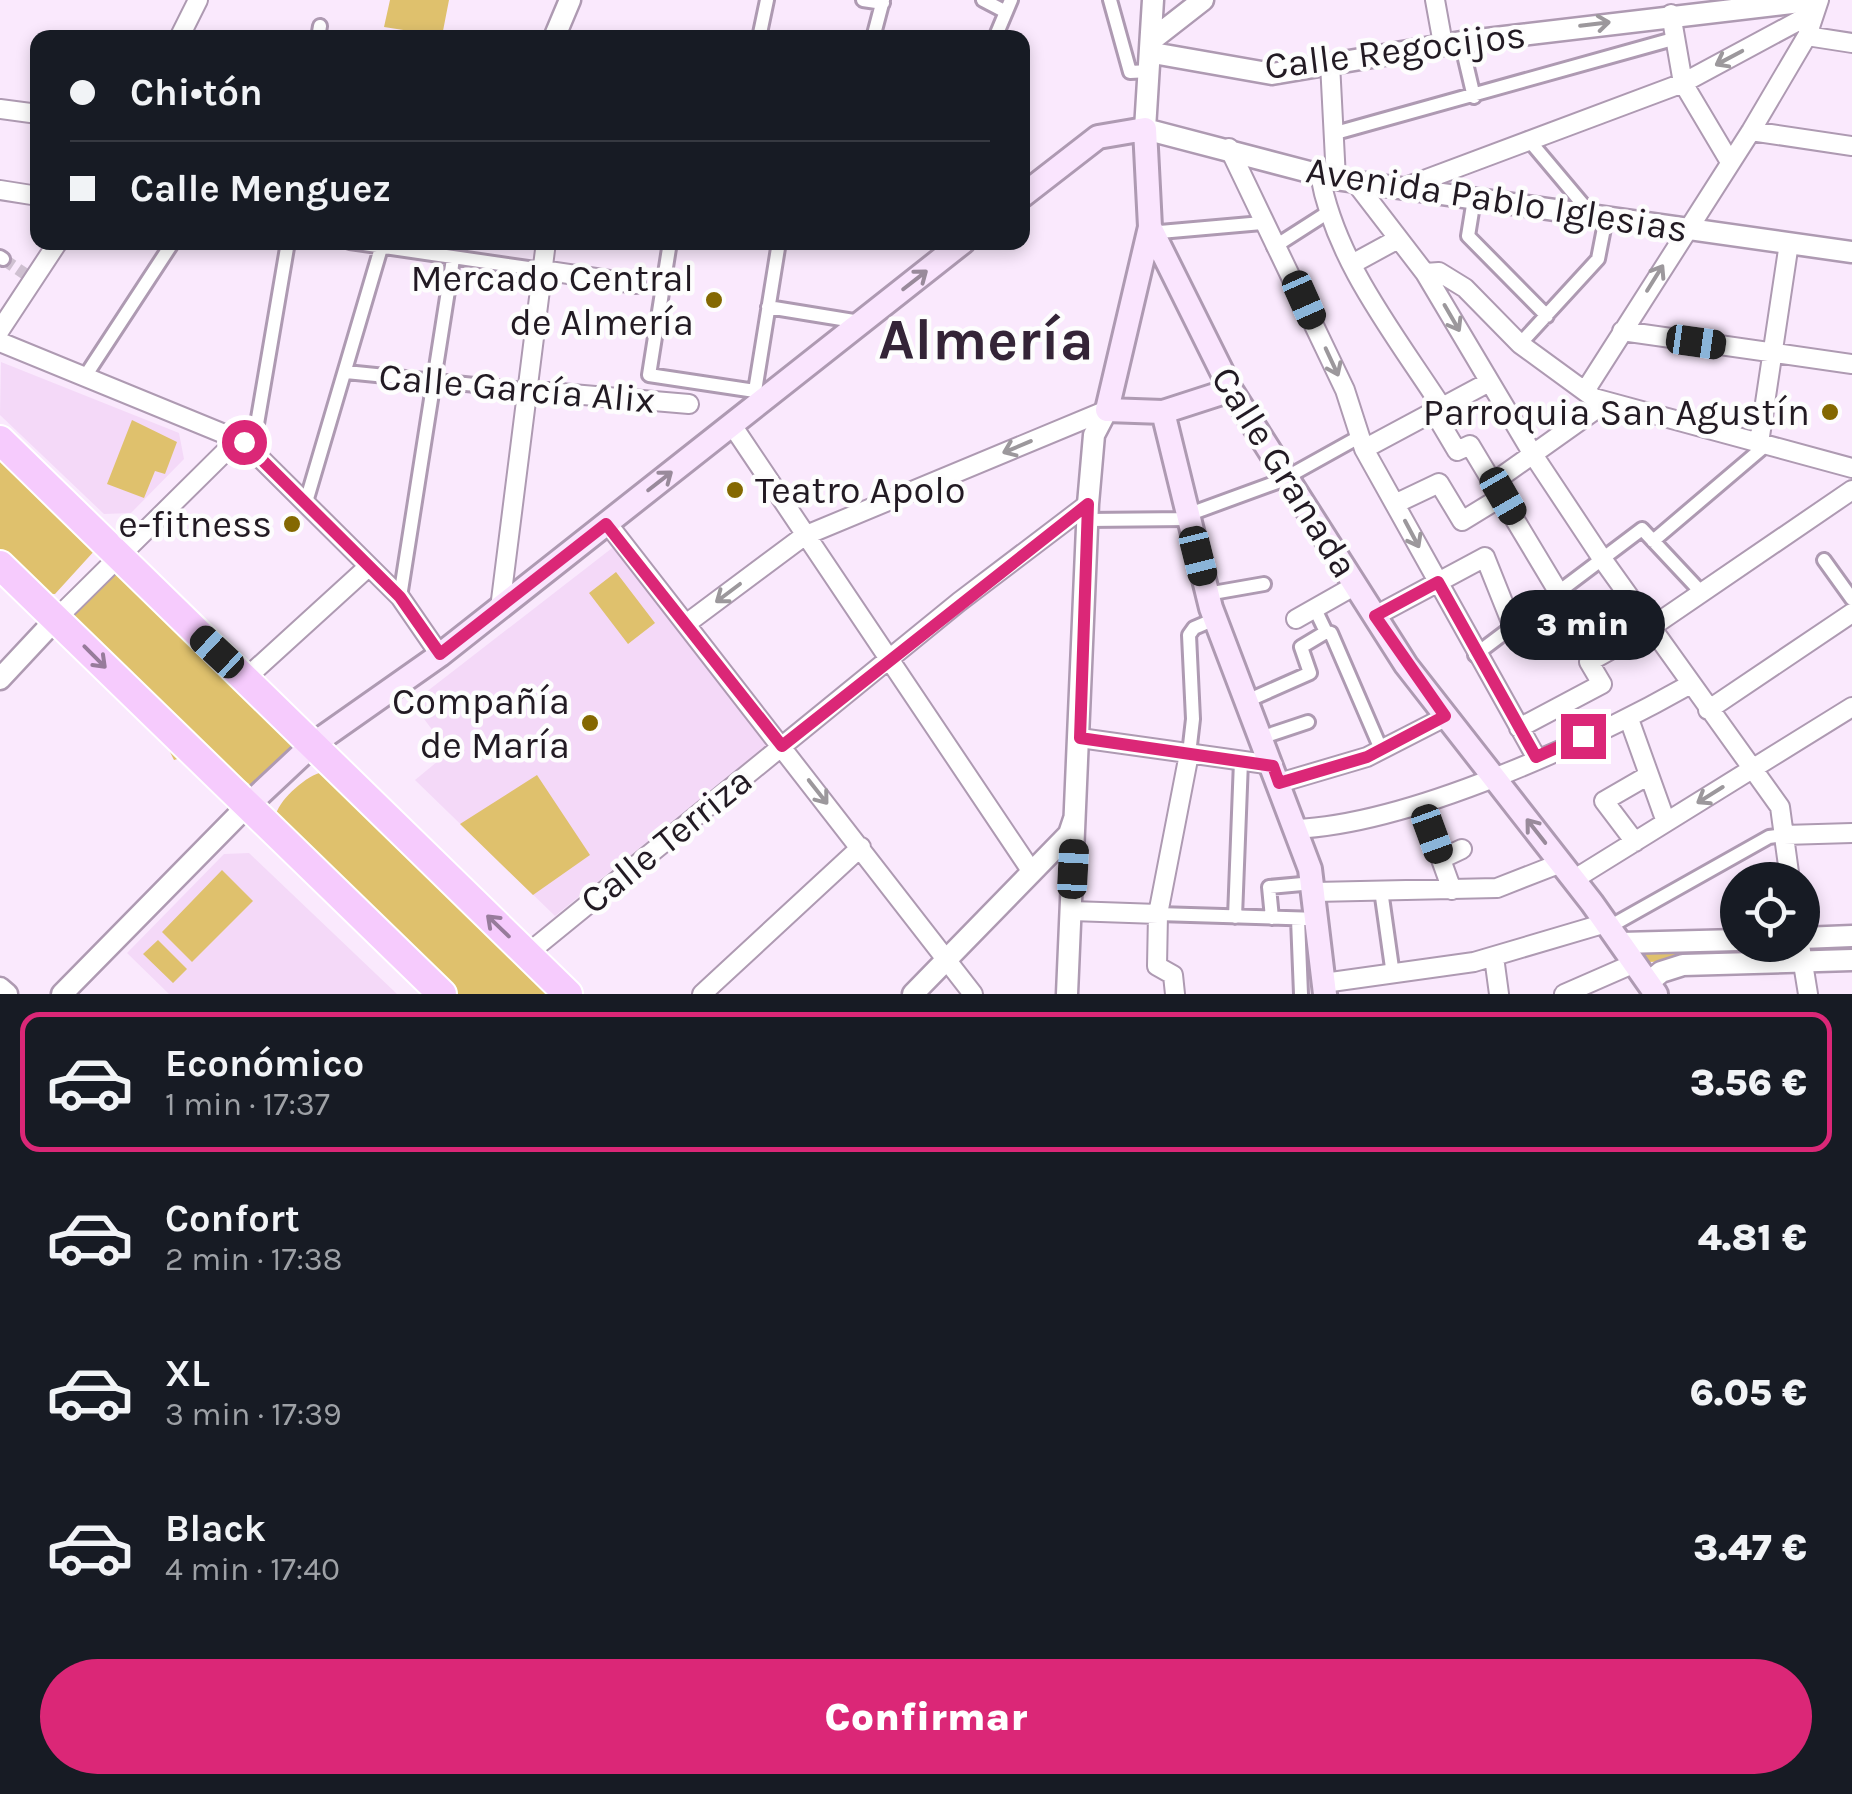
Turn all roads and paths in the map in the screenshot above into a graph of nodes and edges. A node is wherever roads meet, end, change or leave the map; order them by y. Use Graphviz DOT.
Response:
graph roads {
  1 [pos="570,0"];
  2 [pos="767,0"];
  3 [pos="863,0"];
  4 [pos="983,0"];
  5 [pos="1110,0"];
  6 [pos="1145,0"];
  7 [pos="1153,0"];
  8 [pos="1202,0"];
  9 [pos="1436,0"];
  10 [pos="883,2"];
  11 [pos="197,3"];
  12 [pos="1817,4"];
  13 [pos="1009,6"];
  14 [pos="1673,7"];
  15 [pos="183,30"];
  16 [pos="557,30"];
  17 [pos="761,30"];
  18 [pos="875,30"];
  19 [pos="998,30"];
  20 [pos="1807,36"];
  21 [pos="1673,39"];
  22 [pos="1452,43"];
  23 [pos="1852,43"];
  24 [pos="1152,55"];
  25 [pos="1330,62"];
  26 [pos="1683,83"];
  27 [pos="1474,96"];
  28 [pos="0,109"];
  29 [pos="30,113"];
  30 [pos="1751,131"];
  31 [pos="1332,134"];
  32 [pos="1144,137"];
  33 [pos="1528,139"];
  34 [pos="1852,146"];
  35 [pos="1229,148"];
  36 [pos="1730,162"];
  37 [pos="1337,179"];
  38 [pos="1400,188"];
  39 [pos="0,190"];
  40 [pos="1030,190"];
  41 [pos="30,195"];
  42 [pos="1474,199"];
  43 [pos="1327,213"];
  44 [pos="1599,217"];
  45 [pos="1262,223"];
  46 [pos="1150,227"];
  47 [pos="1686,230"];
  48 [pos="1398,239"];
  49 [pos="1789,243"];
  50 [pos="1274,248"];
  51 [pos="53,250"];
  52 [pos="168,250"];
  53 [pos="287,250"];
  54 [pos="380,250"];
  55 [pos="396,250"];
  56 [pos="545,250"];
  57 [pos="669,250"];
  58 [pos="778,250"];
  59 [pos="953,250"];
  60 [pos="1852,252"];
  61 [pos="454,258"];
  62 [pos="1352,264"];
  63 [pos="1170,268"];
  64 [pos="542,270"];
  65 [pos="1142,273"];
  66 [pos="1425,273"];
  67 [pos="636,284"];
  68 [pos="768,307"];
  69 [pos="1546,316"];
  70 [pos="862,322"];
  71 [pos="0,330"];
  72 [pos="1622,331"];
  73 [pos="0,342"];
  74 [pos="1520,344"];
  75 [pos="1771,352"];
  76 [pos="1852,364"];
  77 [pos="346,372"];
  78 [pos="84,378"];
  79 [pos="434,382"];
  80 [pos="1489,382"];
  81 [pos="525,390"];
  82 [pos="1231,390"];
  83 [pos="1584,391"];
  84 [pos="1605,403"];
  85 [pos="688,404"];
  86 [pos="1107,410"];
  87 [pos="1439,411"];
  88 [pos="1164,412"];
  89 [pos="732,425"];
  90 [pos="0,440"];
  91 [pos="1362,443"];
  92 [pos="1762,444"];
  93 [pos="231,445"];
  94 [pos="1534,456"];
  95 [pos="1852,468"];
  96 [pos="1285,477"];
  97 [pos="1499,489"];
  98 [pos="1852,490"];
  99 [pos="306,502"];
  100 [pos="1397,504"];
  101 [pos="1088,512"];
  102 [pos="1188,517"];
  103 [pos="606,524"];
  104 [pos="804,536"];
  105 [pos="1653,541"];
  106 [pos="118,556"];
  107 [pos="1603,560"];
  108 [pos="1824,560"];
  109 [pos="0,564"];
  110 [pos="367,568"];
  111 [pos="1438,582"];
  112 [pos="1264,584"];
  113 [pos="1356,585"];
  114 [pos="1701,592"];
  115 [pos="1207,594"];
  116 [pos="1559,594"];
  117 [pos="400,597"];
  118 [pos="1852,599"];
  119 [pos="500,608"];
  120 [pos="1314,608"];
  121 [pos="1852,614"];
  122 [pos="1375,616"];
  123 [pos="56,619"];
  124 [pos="1216,619"];
  125 [pos="1296,619"];
  126 [pos="686,624"];
  127 [pos="1513,627"];
  128 [pos="1650,628"];
  129 [pos="1326,632"];
  130 [pos="440,654"];
  131 [pos="1476,655"];
  132 [pos="887,661"];
  133 [pos="0,679"];
  134 [pos="245,679"];
  135 [pos="1689,685"];
  136 [pos="1248,700"];
  137 [pos="1852,707"];
  138 [pos="1708,710"];
  139 [pos="1445,716"];
  140 [pos="1629,719"];
  141 [pos="1308,722"];
  142 [pos="1519,728"];
  143 [pos="1262,737"];
  144 [pos="1080,738"];
  145 [pos="312,745"];
  146 [pos="782,746"];
  147 [pos="1382,750"];
  148 [pos="1189,754"];
  149 [pos="1536,757"];
  150 [pos="1241,761"];
  151 [pos="1751,770"];
  152 [pos="1276,774"];
  153 [pos="1492,776"];
  154 [pos="1649,776"];
  155 [pos="1421,804"];
  156 [pos="247,806"];
  157 [pos="1666,822"];
  158 [pos="1295,829"];
  159 [pos="1852,833"];
  160 [pos="1792,835"];
  161 [pos="1635,842"];
  162 [pos="1067,844"];
  163 [pos="861,847"];
  164 [pos="1462,848"];
  165 [pos="1441,859"];
  166 [pos="1791,862"];
  167 [pos="1567,871"];
  168 [pos="1032,872"];
  169 [pos="1314,888"];
  170 [pos="1381,890"];
  171 [pos="1452,890"];
  172 [pos="1072,912"];
  173 [pos="1158,914"];
  174 [pos="1235,917"];
  175 [pos="1272,918"];
  176 [pos="1308,919"];
  177 [pos="1612,931"];
  178 [pos="1852,936"];
  179 [pos="1820,937"];
  180 [pos="1720,941"];
  181 [pos="1672,942"];
  182 [pos="526,954"];
  183 [pos="1820,956"];
  184 [pos="1494,957"];
  185 [pos="947,959"];
  186 [pos="1852,960"];
  187 [pos="1720,962"];
  188 [pos="1803,962"];
  189 [pos="1673,967"];
  190 [pos="1394,975"];
  191 [pos="1646,980"];
  192 [pos="0,988"];
  193 [pos="1324,989"];
  194 [pos="6,994"];
  195 [pos="62,994"];
  196 [pos="442,994"];
  197 [pos="568,994"];
  198 [pos="702,994"];
  199 [pos="913,994"];
  200 [pos="973,994"];
  201 [pos="1067,994"];
  202 [pos="1175,994"];
  203 [pos="1301,994"];
  204 [pos="1498,994"];
  205 [pos="1564,994"];
  206 [pos="1808,994"];
  1 -- 16 [label="street"];
  2 -- 17 [label="street"];
  3 -- 10 [label="street"];
  4 -- 13 [label="street"];
  5 -- 24 [label="street"];
  6 -- 24 [label="street"];
  7 -- 24 [label="street"];
  8 -- 24 [label="street"];
  9 -- 22 [label="street"];
  10 -- 18 [label="street"];
  11 -- 15 [label="street"];
  12 -- 14 [label="street, Calle Regocijos"];
  12 -- 20 [label="street"];
  12 -- 26 [label="street, one-way"];
  13 -- 19 [label="street"];
  14 -- 21 [label="street"];
  22 -- 14 [label="street, Calle Regocijos, one-way"];
  20 -- 23 [label="street"];
  20 -- 30 [label="street"];
  21 -- 26 [label="street"];
  21 -- 27 [label="street"];
  22 -- 25 [label="street, Calle Regocijos"];
  22 -- 27 [label="street"];
  24 -- 25 [label="street, Calle Regocijos"];
  24 -- 32 [label="street"];
  25 -- 31 [label="street"];
  26 -- 33 [label="street"];
  26 -- 36 [label="street"];
  27 -- 31 [label="street"];
  28 -- 29 [label="street"];
  30 -- 34 [label="street"];
  30 -- 36 [label="street"];
  31 -- 37 [label="street"];
  32 -- 35 [label="street, Avenida Pablo Iglesias"];
  32 -- 40 [label="main road"];
  32 -- 46 [label="main road"];
  33 -- 38 [label="street"];
  33 -- 44 [label="street"];
  35 -- 37 [label="street, Avenida Pablo Iglesias"];
  35 -- 45 [label="street"];
  36 -- 47 [label="street"];
  37 -- 38 [label="street, Avenida Pablo Iglesias"];
  37 -- 43 [label="street"];
  37 -- 48 [label="street"];
  38 -- 42 [label="street, Avenida Pablo Iglesias"];
  39 -- 41 [label="street"];
  42 -- 44 [label="street, Avenida Pablo Iglesias"];
  42 -- 69 [label="street"];
  43 -- 50 [label="street"];
  43 -- 62 [label="street"];
  44 -- 47 [label="street, Avenida Pablo Iglesias"];
  44 -- 69 [label="street"];
  45 -- 46 [label="street"];
  45 -- 50 [label="street"];
  46 -- 63 [label="main road, Calle Granada"];
  46 -- 65 [label="main road"];
  47 -- 49 [label="street, Avenida Pablo Iglesias"];
  72 -- 47 [label="street, one-way"];
  48 -- 62 [label="street"];
  48 -- 66 [label="street"];
  49 -- 60 [label="street, Avenida Pablo Iglesias"];
  49 -- 75 [label="street"];
  50 -- 91 [label="street, one-way"];
  51 -- 71 [label="street"];
  52 -- 78 [label="street"];
  53 -- 93 [label="street"];
  54 -- 77 [label="street"];
  55 -- 61 [label="street"];
  56 -- 64 [label="street"];
  57 -- 68 [label="street"];
  58 -- 68 [label="street"];
  70 -- 59 [label="main road, one-way"];
  61 -- 64 [label="street"];
  61 -- 79 [label="street"];
  62 -- 87 [label="street"];
  63 -- 65 [label="main road"];
  63 -- 82 [label="main road, Calle Granada"];
  64 -- 67 [label="street"];
  64 -- 81 [label="street"];
  65 -- 86 [label="main road"];
  66 -- 74 [label="street"];
  66 -- 80 [label="street, one-way"];
  68 -- 70 [label="street"];
  69 -- 74 [label="street"];
  70 -- 89 [label="main road"];
  72 -- 75 [label="street"];
  72 -- 83 [label="street"];
  73 -- 78 [label="street"];
  74 -- 83 [label="street"];
  75 -- 76 [label="street"];
  75 -- 92 [label="street"];
  77 -- 79 [label="street, Calle García Alix"];
  77 -- 99 [label="street"];
  78 -- 93 [label="street"];
  79 -- 81 [label="street, Calle García Alix"];
  79 -- 117 [label="street"];
  80 -- 87 [label="street"];
  80 -- 94 [label="street"];
  81 -- 85 [label="street, Calle García Alix"];
  81 -- 119 [label="street"];
  82 -- 88 [label="main road"];
  82 -- 96 [label="main road, Calle Granada"];
  83 -- 84 [label="street"];
  84 -- 92 [label="street"];
  84 -- 94 [label="street"];
  86 -- 88 [label="main road"];
  86 -- 101 [label="street"];
  86 -- 104 [label="street, one-way"];
  87 -- 91 [label="street"];
  87 -- 97 [label="street"];
  88 -- 102 [label="main road"];
  103 -- 89 [label="main road, one-way"];
  89 -- 104 [label="street"];
  90 -- 106 [label="main road"];
  91 -- 96 [label="street"];
  91 -- 100 [label="street"];
  92 -- 95 [label="street"];
  92 -- 105 [label="street"];
  93 -- 99 [label="street"];
  93 -- 106 [label="street"];
  94 -- 97 [label="street"];
  94 -- 107 [label="street"];
  96 -- 102 [label="street"];
  96 -- 113 [label="main road, Calle Granada"];
  97 -- 100 [label="street"];
  97 -- 116 [label="street"];
  98 -- 114 [label="street"];
  99 -- 110 [label="street"];
  100 -- 111 [label="street, one-way"];
  101 -- 102 [label="street"];
  101 -- 132 [label="street, Calle Terriza"];
  101 -- 144 [label="street"];
  102 -- 115 [label="main road"];
  103 -- 119 [label="main road"];
  103 -- 126 [label="street"];
  104 -- 126 [label="street, one-way"];
  104 -- 132 [label="street"];
  105 -- 107 [label="street"];
  105 -- 114 [label="street"];
  106 -- 123 [label="street"];
  106 -- 134 [label="main road"];
  107 -- 116 [label="street"];
  107 -- 128 [label="street"];
  108 -- 118 [label="street"];
  109 -- 123 [label="main road"];
  110 -- 117 [label="street"];
  110 -- 134 [label="street"];
  111 -- 122 [label="street"];
  111 -- 127 [label="street"];
  111 -- 131 [label="street"];
  112 -- 115 [label="street"];
  113 -- 120 [label="street"];
  113 -- 122 [label="main road, Calle Granada"];
  114 -- 128 [label="street"];
  115 -- 124 [label="main road"];
  116 -- 127 [label="street"];
  117 -- 130 [label="street"];
  119 -- 130 [label="main road"];
  120 -- 125 [label="street"];
  120 -- 129 [label="street"];
  121 -- 138 [label="street"];
  122 -- 139 [label="main road, Calle Granada"];
  123 -- 133 [label="street"];
  123 -- 156 [label="main road, one-way"];
  124 -- 136 [label="main road"];
  124 -- 148 [label="street"];
  126 -- 146 [label="street"];
  127 -- 131 [label="street"];
  128 -- 135 [label="street"];
  128 -- 142 [label="street"];
  129 -- 136 [label="street"];
  129 -- 147 [label="street"];
  130 -- 145 [label="main road"];
  131 -- 142 [label="street"];
  132 -- 146 [label="street, Calle Terriza"];
  132 -- 168 [label="street"];
  134 -- 145 [label="main road"];
  135 -- 138 [label="street"];
  135 -- 140 [label="street"];
  136 -- 143 [label="main road"];
  137 -- 151 [label="street"];
  138 -- 151 [label="street"];
  139 -- 147 [label="street"];
  139 -- 153 [label="main road, Calle Granada"];
  140 -- 149 [label="street"];
  140 -- 154 [label="street"];
  141 -- 143 [label="street"];
  142 -- 149 [label="street"];
  143 -- 152 [label="main road"];
  144 -- 148 [label="street"];
  144 -- 162 [label="street"];
  145 -- 156 [label="main road"];
  182 -- 145 [label="main road, one-way"];
  146 -- 163 [label="street, one-way"];
  146 -- 182 [label="street, Calle Terriza"];
  147 -- 152 [label="street"];
  148 -- 150 [label="street"];
  148 -- 173 [label="street"];
  149 -- 153 [label="street"];
  150 -- 152 [label="street"];
  150 -- 174 [label="street"];
  151 -- 157 [label="street, one-way"];
  151 -- 160 [label="street"];
  152 -- 158 [label="main road"];
  153 -- 155 [label="street"];
  167 -- 153 [label="main road, Calle Granada, one-way"];
  154 -- 157 [label="street"];
  154 -- 161 [label="street"];
  155 -- 158 [label="street"];
  155 -- 165 [label="street"];
  156 -- 195 [label="street"];
  156 -- 196 [label="main road"];
  157 -- 161 [label="street"];
  158 -- 169 [label="main road"];
  159 -- 160 [label="street"];
  160 -- 166 [label="street"];
  160 -- 177 [label="street"];
  161 -- 167 [label="street"];
  162 -- 168 [label="street"];
  162 -- 172 [label="street"];
  163 -- 185 [label="street"];
  163 -- 198 [label="street"];
  164 -- 165 [label="street"];
  165 -- 171 [label="street"];
  167 -- 171 [label="street"];
  167 -- 177 [label="main road, Calle Granada"];
  168 -- 185 [label="street"];
  169 -- 170 [label="street"];
  169 -- 175 [label="street"];
  169 -- 176 [label="main road"];
  170 -- 171 [label="street"];
  170 -- 190 [label="street"];
  172 -- 173 [label="street"];
  172 -- 201 [label="street"];
  173 -- 174 [label="street"];
  173 -- 202 [label="street"];
  174 -- 175 [label="street"];
  175 -- 176 [label="street"];
  176 -- 193 [label="main road"];
  176 -- 203 [label="street"];
  177 -- 181 [label="street"];
  177 -- 184 [label="street"];
  177 -- 191 [label="main road, Calle Granada"];
  178 -- 179 [label="street"];
  180 -- 181 [label="street"];
  181 -- 189 [label="street"];
  182 -- 197 [label="main road"];
  183 -- 186 [label="street"];
  184 -- 190 [label="street"];
  184 -- 204 [label="street"];
  185 -- 199 [label="street"];
  185 -- 200 [label="street"];
  187 -- 189 [label="street"];
  188 -- 206 [label="street"];
  189 -- 191 [label="street"];
  190 -- 193 [label="street"];
  191 -- 205 [label="street"];
  192 -- 194 [label="street"];
}
